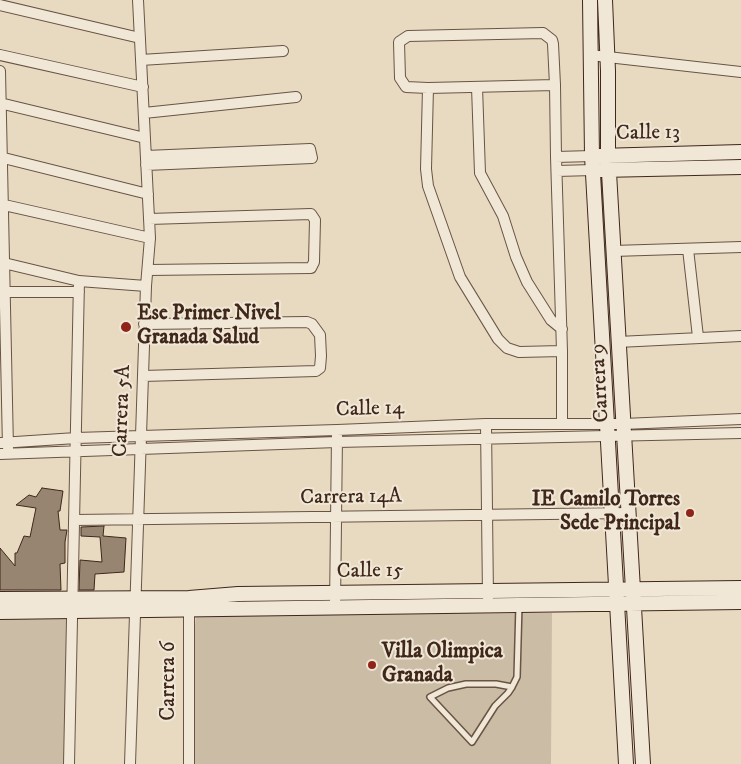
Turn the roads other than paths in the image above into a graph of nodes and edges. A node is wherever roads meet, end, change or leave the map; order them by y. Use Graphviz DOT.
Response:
graph roads {
  1 [pos="138,0"];
  2 [pos="590,0"];
  3 [pos="605,0"];
  4 [pos="0,5"];
  5 [pos="140,38"];
  6 [pos="283,51"];
  7 [pos="0,55"];
  8 [pos="590,55"];
  9 [pos="607,57"];
  10 [pos="141,60"];
  11 [pos="0,71"];
  12 [pos="741,72"];
  13 [pos="555,85"];
  14 [pos="142,87"];
  15 [pos="478,87"];
  16 [pos="428,88"];
  17 [pos="296,98"];
  18 [pos="0,103"];
  19 [pos="144,113"];
  20 [pos="145,138"];
  21 [pos="741,152"];
  22 [pos="592,156"];
  23 [pos="556,157"];
  24 [pos="1,158"];
  25 [pos="146,161"];
  26 [pos="608,163"];
  27 [pos="741,167"];
  28 [pos="593,170"];
  29 [pos="557,172"];
  30 [pos="148,194"];
  31 [pos="2,204"];
  32 [pos="149,219"];
  33 [pos="150,238"];
  34 [pos="741,248"];
  35 [pos="688,249"];
  36 [pos="613,251"];
  37 [pos="2,263"];
  38 [pos="148,270"];
  39 [pos="79,281"];
  40 [pos="146,286"];
  41 [pos="6,292"];
  42 [pos="79,292"];
  43 [pos="3,304"];
  44 [pos="144,324"];
  45 [pos="562,330"];
  46 [pos="741,336"];
  47 [pos="698,337"];
  48 [pos="618,342"];
  49 [pos="562,351"];
  50 [pos="4,359"];
  51 [pos="143,376"];
  52 [pos="4,411"];
  53 [pos="741,419"];
  54 [pos="486,424"];
  55 [pos="562,424"];
  56 [pos="337,430"];
  57 [pos="607,430"];
  58 [pos="624,430"];
  59 [pos="741,433"];
  60 [pos="140,437"];
  61 [pos="76,438"];
  62 [pos="486,440"];
  63 [pos="337,442"];
  64 [pos="4,443"];
  65 [pos="76,450"];
  66 [pos="140,450"];
  67 [pos="4,454"];
  68 [pos="628,513"];
  69 [pos="612,514"];
  70 [pos="487,515"];
  71 [pos="336,517"];
  72 [pos="74,520"];
  73 [pos="137,520"];
  74 [pos="741,588"];
  75 [pos="616,589"];
  76 [pos="633,589"];
  77 [pos="488,591"];
  78 [pos="0,599"];
  79 [pos="335,600"];
  80 [pos="741,602"];
  81 [pos="633,603"];
  82 [pos="134,604"];
  83 [pos="189,604"];
  84 [pos="617,604"];
  85 [pos="72,605"];
  86 [pos="488,605"];
  87 [pos="519,605"];
  88 [pos="0,612"];
  89 [pos="512,687"];
  90 [pos="69,764"];
  91 [pos="130,764"];
  92 [pos="189,764"];
  93 [pos="626,764"];
  94 [pos="643,764"];
  1 -- 5 [label="street, Carrera 5A"];
  2 -- 8 [label="street, Carrera 9"];
  3 -- 9 [label="street, Carrera 9"];
  4 -- 5 [label="street"];
  5 -- 10 [label="street, Carrera 5A"];
  6 -- 10 [label="street"];
  7 -- 14 [label="street"];
  8 -- 9 [label="street"];
  8 -- 22 [label="street, Carrera 9"];
  9 -- 12 [label="street"];
  9 -- 26 [label="street, Carrera 9"];
  10 -- 14 [label="street, Carrera 5A"];
  11 -- 18 [label="street"];
  13 -- 15 [label="street"];
  13 -- 16 [label="street"];
  13 -- 23 [label="street"];
  14 -- 19 [label="street, Carrera 5A"];
  15 -- 16 [label="street"];
  15 -- 45 [label="street"];
  16 -- 49 [label="street"];
  17 -- 19 [label="street"];
  18 -- 20 [label="street"];
  18 -- 24 [label="street"];
  19 -- 20 [label="street, Carrera 5A"];
  20 -- 25 [label="street, Carrera 5A"];
  21 -- 26 [label="street, Calle 13"];
  22 -- 23 [label="street, Calle 13"];
  22 -- 26 [label="street, Calle 13"];
  22 -- 28 [label="street, Carrera 9"];
  23 -- 29 [label="street"];
  24 -- 30 [label="street"];
  24 -- 31 [label="street"];
  25 -- 25 [label="street"];
  25 -- 30 [label="street, Carrera 5A"];
  26 -- 27 [label="street, Calle 13"];
  26 -- 28 [label="street, Calle 13"];
  26 -- 36 [label="street, Carrera 9"];
  28 -- 29 [label="street, Calle 13"];
  28 -- 57 [label="street, Carrera 9"];
  29 -- 45 [label="street"];
  30 -- 32 [label="street, Carrera 5A"];
  31 -- 33 [label="street"];
  31 -- 37 [label="street"];
  32 -- 33 [label="street, Carrera 5A"];
  32 -- 38 [label="street"];
  33 -- 38 [label="street, Carrera 5A"];
  34 -- 35 [label="street"];
  35 -- 36 [label="street"];
  35 -- 47 [label="street"];
  36 -- 48 [label="street, Carrera 9"];
  37 -- 39 [label="street"];
  37 -- 41 [label="street"];
  38 -- 40 [label="street, Carrera 5A"];
  39 -- 40 [label="street"];
  39 -- 42 [label="street"];
  40 -- 44 [label="street, Carrera 5A"];
  41 -- 42 [label="street"];
  41 -- 43 [label="street"];
  42 -- 61 [label="street"];
  43 -- 50 [label="street"];
  44 -- 51 [label="street, Carrera 5A"];
  44 -- 51 [label="street"];
  45 -- 49 [label="street"];
  46 -- 47 [label="street"];
  47 -- 48 [label="street"];
  48 -- 58 [label="street, Carrera 9"];
  49 -- 55 [label="street"];
  50 -- 52 [label="street"];
  51 -- 60 [label="street, Carrera 5A"];
  52 -- 64 [label="street"];
  53 -- 58 [label="street, Calle 14"];
  54 -- 55 [label="street, Calle 14"];
  54 -- 56 [label="street, Calle 14"];
  54 -- 62 [label="street"];
  55 -- 57 [label="street, Calle 14"];
  56 -- 60 [label="street, Calle 14"];
  56 -- 63 [label="street"];
  57 -- 58 [label="street, Calle 14"];
  57 -- 62 [label="street, Calle 14"];
  57 -- 69 [label="street, Carrera 9"];
  58 -- 59 [label="street, Calle 14"];
  58 -- 68 [label="street, Carrera 9"];
  60 -- 61 [label="street, Calle 14"];
  60 -- 66 [label="street, Carrera 5A"];
  61 -- 64 [label="street, Calle 14"];
  61 -- 65 [label="street"];
  62 -- 63 [label="street, Calle 14"];
  62 -- 70 [label="street"];
  63 -- 66 [label="street, Calle 14"];
  63 -- 71 [label="street"];
  64 -- 67 [label="street"];
  65 -- 66 [label="street, Calle 14"];
  65 -- 67 [label="street, Calle 14"];
  65 -- 72 [label="street"];
  66 -- 73 [label="street, Carrera 5A"];
  68 -- 69 [label="street, Carrera 14A"];
  68 -- 76 [label="street, Carrera 9"];
  69 -- 70 [label="street, Carrera 14A"];
  69 -- 75 [label="street, Carrera 9"];
  70 -- 71 [label="street, Carrera 14A"];
  70 -- 77 [label="street"];
  71 -- 73 [label="street, Carrera 14A"];
  71 -- 79 [label="street"];
  72 -- 73 [label="street, Carrera 14A"];
  72 -- 85 [label="street"];
  73 -- 82 [label="street, Carrera 5A"];
  74 -- 76 [label="street, Calle 15"];
  75 -- 76 [label="street, Calle 15"];
  75 -- 77 [label="street, Calle 15"];
  75 -- 84 [label="street, Carrera 9"];
  76 -- 81 [label="street, Carrera 9"];
  77 -- 79 [label="street, Calle 15"];
  77 -- 86 [label="street"];
  78 -- 85 [label="street, Calle 15"];
  79 -- 83 [label="street, Calle 15"];
  79 -- 86 [label="street, Calle 15"];
  80 -- 81 [label="street, Calle 15"];
  81 -- 84 [label="street, Calle 15"];
  81 -- 94 [label="street, Carrera 9"];
  82 -- 83 [label="street, Calle 15"];
  82 -- 85 [label="street, Calle 15"];
  82 -- 91 [label="street, Carrera 5A"];
  83 -- 92 [label="street, Carrera 6"];
  84 -- 87 [label="street, Calle 15"];
  84 -- 93 [label="street, Carrera 9"];
  85 -- 88 [label="street, Calle 15"];
  85 -- 90 [label="street"];
  86 -- 87 [label="street, Calle 15"];
  87 -- 89 [label="lane"];
  89 -- 89 [label="lane"];
}
